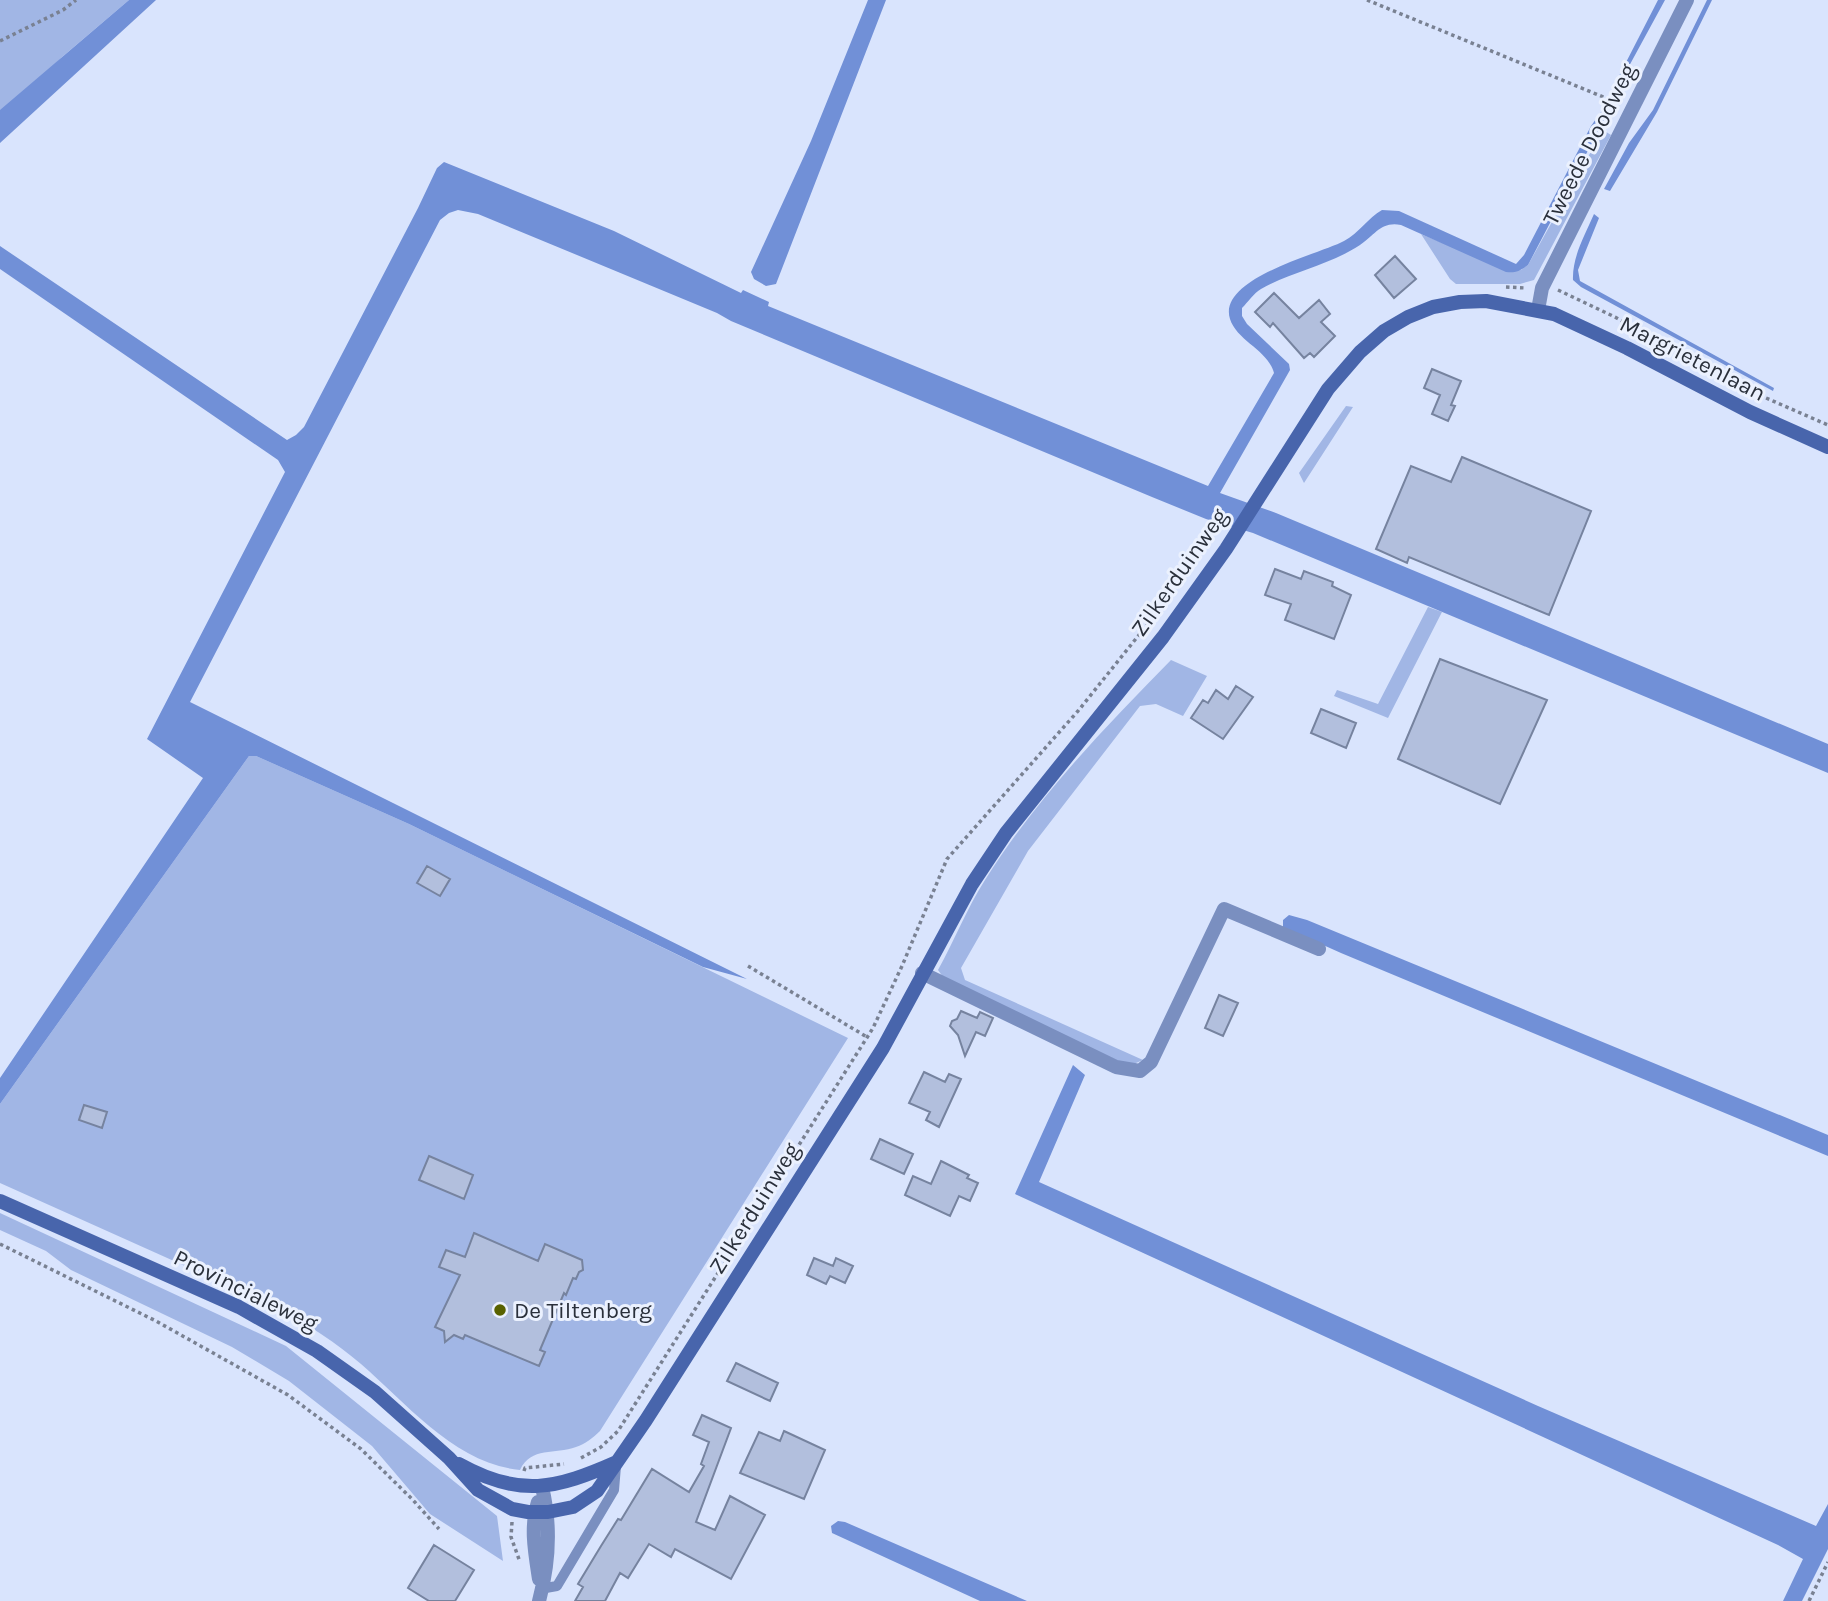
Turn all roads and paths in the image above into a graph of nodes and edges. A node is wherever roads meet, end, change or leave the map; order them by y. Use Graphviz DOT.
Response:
graph roads {
  1 [pos="76,0"];
  2 [pos="1367,0"];
  3 [pos="1687,0"];
  4 [pos="0,41"];
  5 [pos="1632,109"];
  6 [pos="1542,288"];
  7 [pos="1538,310"];
  8 [pos="1828,425"];
  9 [pos="1828,447"];
  10 [pos="1319,949"];
  11 [pos="748,966"];
  12 [pos="922,973"];
  13 [pos="883,1048"];
  14 [pos="0,1200"];
  15 [pos="0,1244"];
  16 [pos="626,1418"];
  17 [pos="449,1458"];
  18 [pos="576,1460"];
  19 [pos="568,1462"];
  20 [pos="617,1462"];
  21 [pos="561,1465"];
  22 [pos="542,1487"];
  23 [pos="541,1512"];
  24 [pos="439,1529"];
  25 [pos="1828,1562"];
  26 [pos="540,1595"];
  27 [pos="1809,1601"];
  1 -- 4 [label="path"];
  2 -- 5 [label="path"];
  3 -- 5 [label="street, Tweede Doodweg"];
  5 -- 6 [label="street, Tweede Doodweg"];
  6 -- 7 [label="street, Tweede Doodweg"];
  6 -- 8 [label="path, Margrietenlaan"];
  7 -- 9 [label="main road, Margrietenlaan"];
  7 -- 12 [label="main road, Zilkerduinweg"];
  10 -- 12 [label="street"];
  11 -- 13 [label="path"];
  12 -- 13 [label="main road, Zilkerduinweg"];
  13 -- 20 [label="main road, Zilkerduinweg"];
  14 -- 17 [label="main road, Provincialeweg"];
  15 -- 24 [label="path"];
  16 -- 18 [label="path"];
  17 -- 22 [label="main road, Provincialeweg"];
  17 -- 23 [label="main road, Provincialeweg"];
  19 -- 21 [label="path"];
  20 -- 22 [label="main road"];
  20 -- 23 [label="main road, Zilkerduinweg"];
  20 -- 26 [label="lane, Zilkerduinweg"];
  22 -- 23 [label="street, Zilkerduinweg"];
  23 -- 26 [label="street, Zilkerduinweg"];
  25 -- 27 [label="path"];
}
